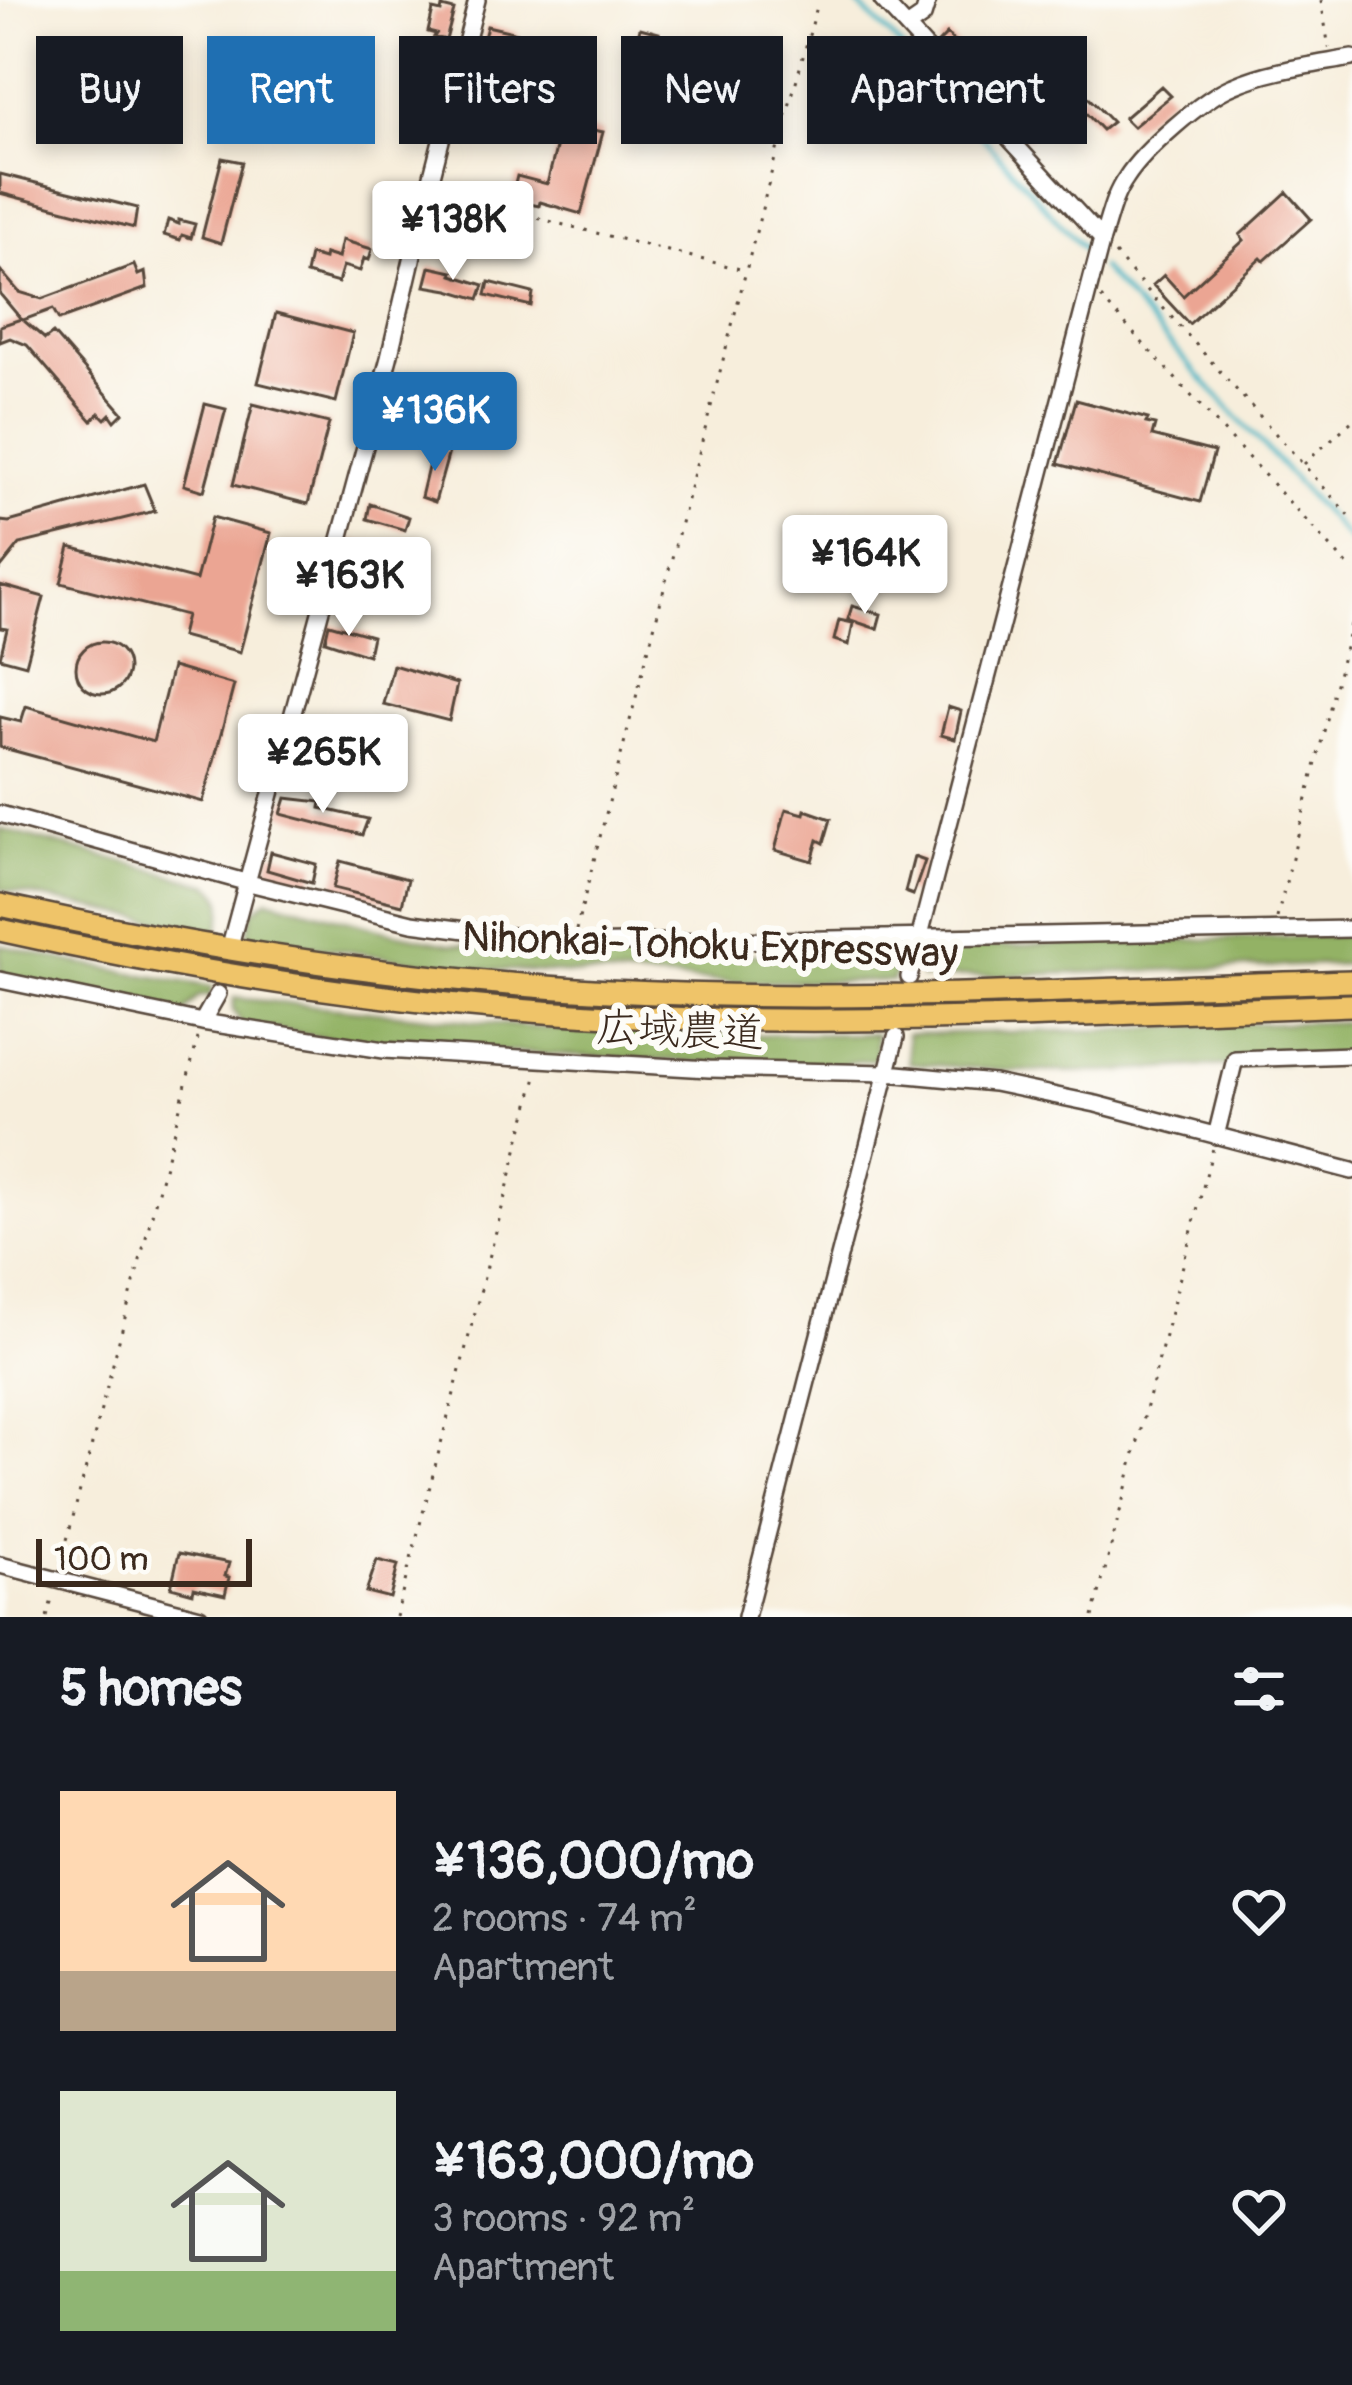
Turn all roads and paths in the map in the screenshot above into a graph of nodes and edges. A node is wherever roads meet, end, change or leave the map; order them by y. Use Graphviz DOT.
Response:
graph roads {
  1 [pos="477,0"];
  2 [pos="882,0"];
  3 [pos="928,0"];
  4 [pos="1321,0"];
  5 [pos="818,3"];
  6 [pos="907,27"];
  7 [pos="1352,58"];
  8 [pos="1332,61"];
  9 [pos="428,191"];
  10 [pos="1101,245"];
  11 [pos="746,271"];
  12 [pos="1092,284"];
  13 [pos="1352,421"];
  14 [pos="1303,466"];
  15 [pos="1352,519"];
  16 [pos="1352,570"];
  17 [pos="1352,620"];
  18 [pos="0,814"];
  19 [pos="245,882"];
  20 [pos="0,905"];
  21 [pos="1352,929"];
  22 [pos="0,930"];
  23 [pos="1274,931"];
  24 [pos="921,935"];
  25 [pos="232,938"];
  26 [pos="573,944"];
  27 [pos="909,977"];
  28 [pos="0,980"];
  29 [pos="1352,981"];
  30 [pos="218,994"];
  31 [pos="1352,1005"];
  32 [pos="202,1022"];
  33 [pos="896,1037"];
  34 [pos="1352,1055"];
  35 [pos="541,1061"];
  36 [pos="887,1073"];
  37 [pos="1216,1136"];
  38 [pos="1352,1171"];
  39 [pos="0,1565"];
  40 [pos="57,1580"];
  41 [pos="47,1617"];
  42 [pos="200,1617"];
  43 [pos="396,1617"];
  44 [pos="746,1617"];
  45 [pos="1093,1617"];
  1 -- 9 [label="street"];
  2 -- 6 [label="street"];
  3 -- 6 [label="street"];
  4 -- 8 [label="path"];
  5 -- 11 [label="path"];
  6 -- 10 [label="street"];
  7 -- 8 [label="street"];
  8 -- 10 [label="street"];
  9 -- 11 [label="path"];
  9 -- 19 [label="street"];
  10 -- 12 [label="street"];
  10 -- 14 [label="path"];
  11 -- 26 [label="path"];
  12 -- 16 [label="path"];
  12 -- 24 [label="street"];
  13 -- 14 [label="path"];
  14 -- 15 [label="path"];
  17 -- 23 [label="path"];
  18 -- 19 [label="street"];
  19 -- 25 [label="street"];
  19 -- 26 [label="street"];
  20 -- 29 [label="highway, Nihonkai-Tohoku Expressway"];
  21 -- 23 [label="street"];
  22 -- 31 [label="highway, Nihonkai-Tohoku Expressway"];
  23 -- 24 [label="street"];
  24 -- 26 [label="street"];
  24 -- 27 [label="street"];
  28 -- 32 [label="street, 広域農道"];
  30 -- 32 [label="street"];
  32 -- 35 [label="street, 広域農道"];
  32 -- 40 [label="path"];
  33 -- 36 [label="street"];
  34 -- 37 [label="street"];
  35 -- 36 [label="street, 広域農道"];
  35 -- 43 [label="path"];
  36 -- 37 [label="street, 広域農道"];
  36 -- 44 [label="street"];
  37 -- 38 [label="street, 広域農道"];
  37 -- 45 [label="path"];
  39 -- 40 [label="street"];
  40 -- 41 [label="path"];
  40 -- 42 [label="street"];
}
